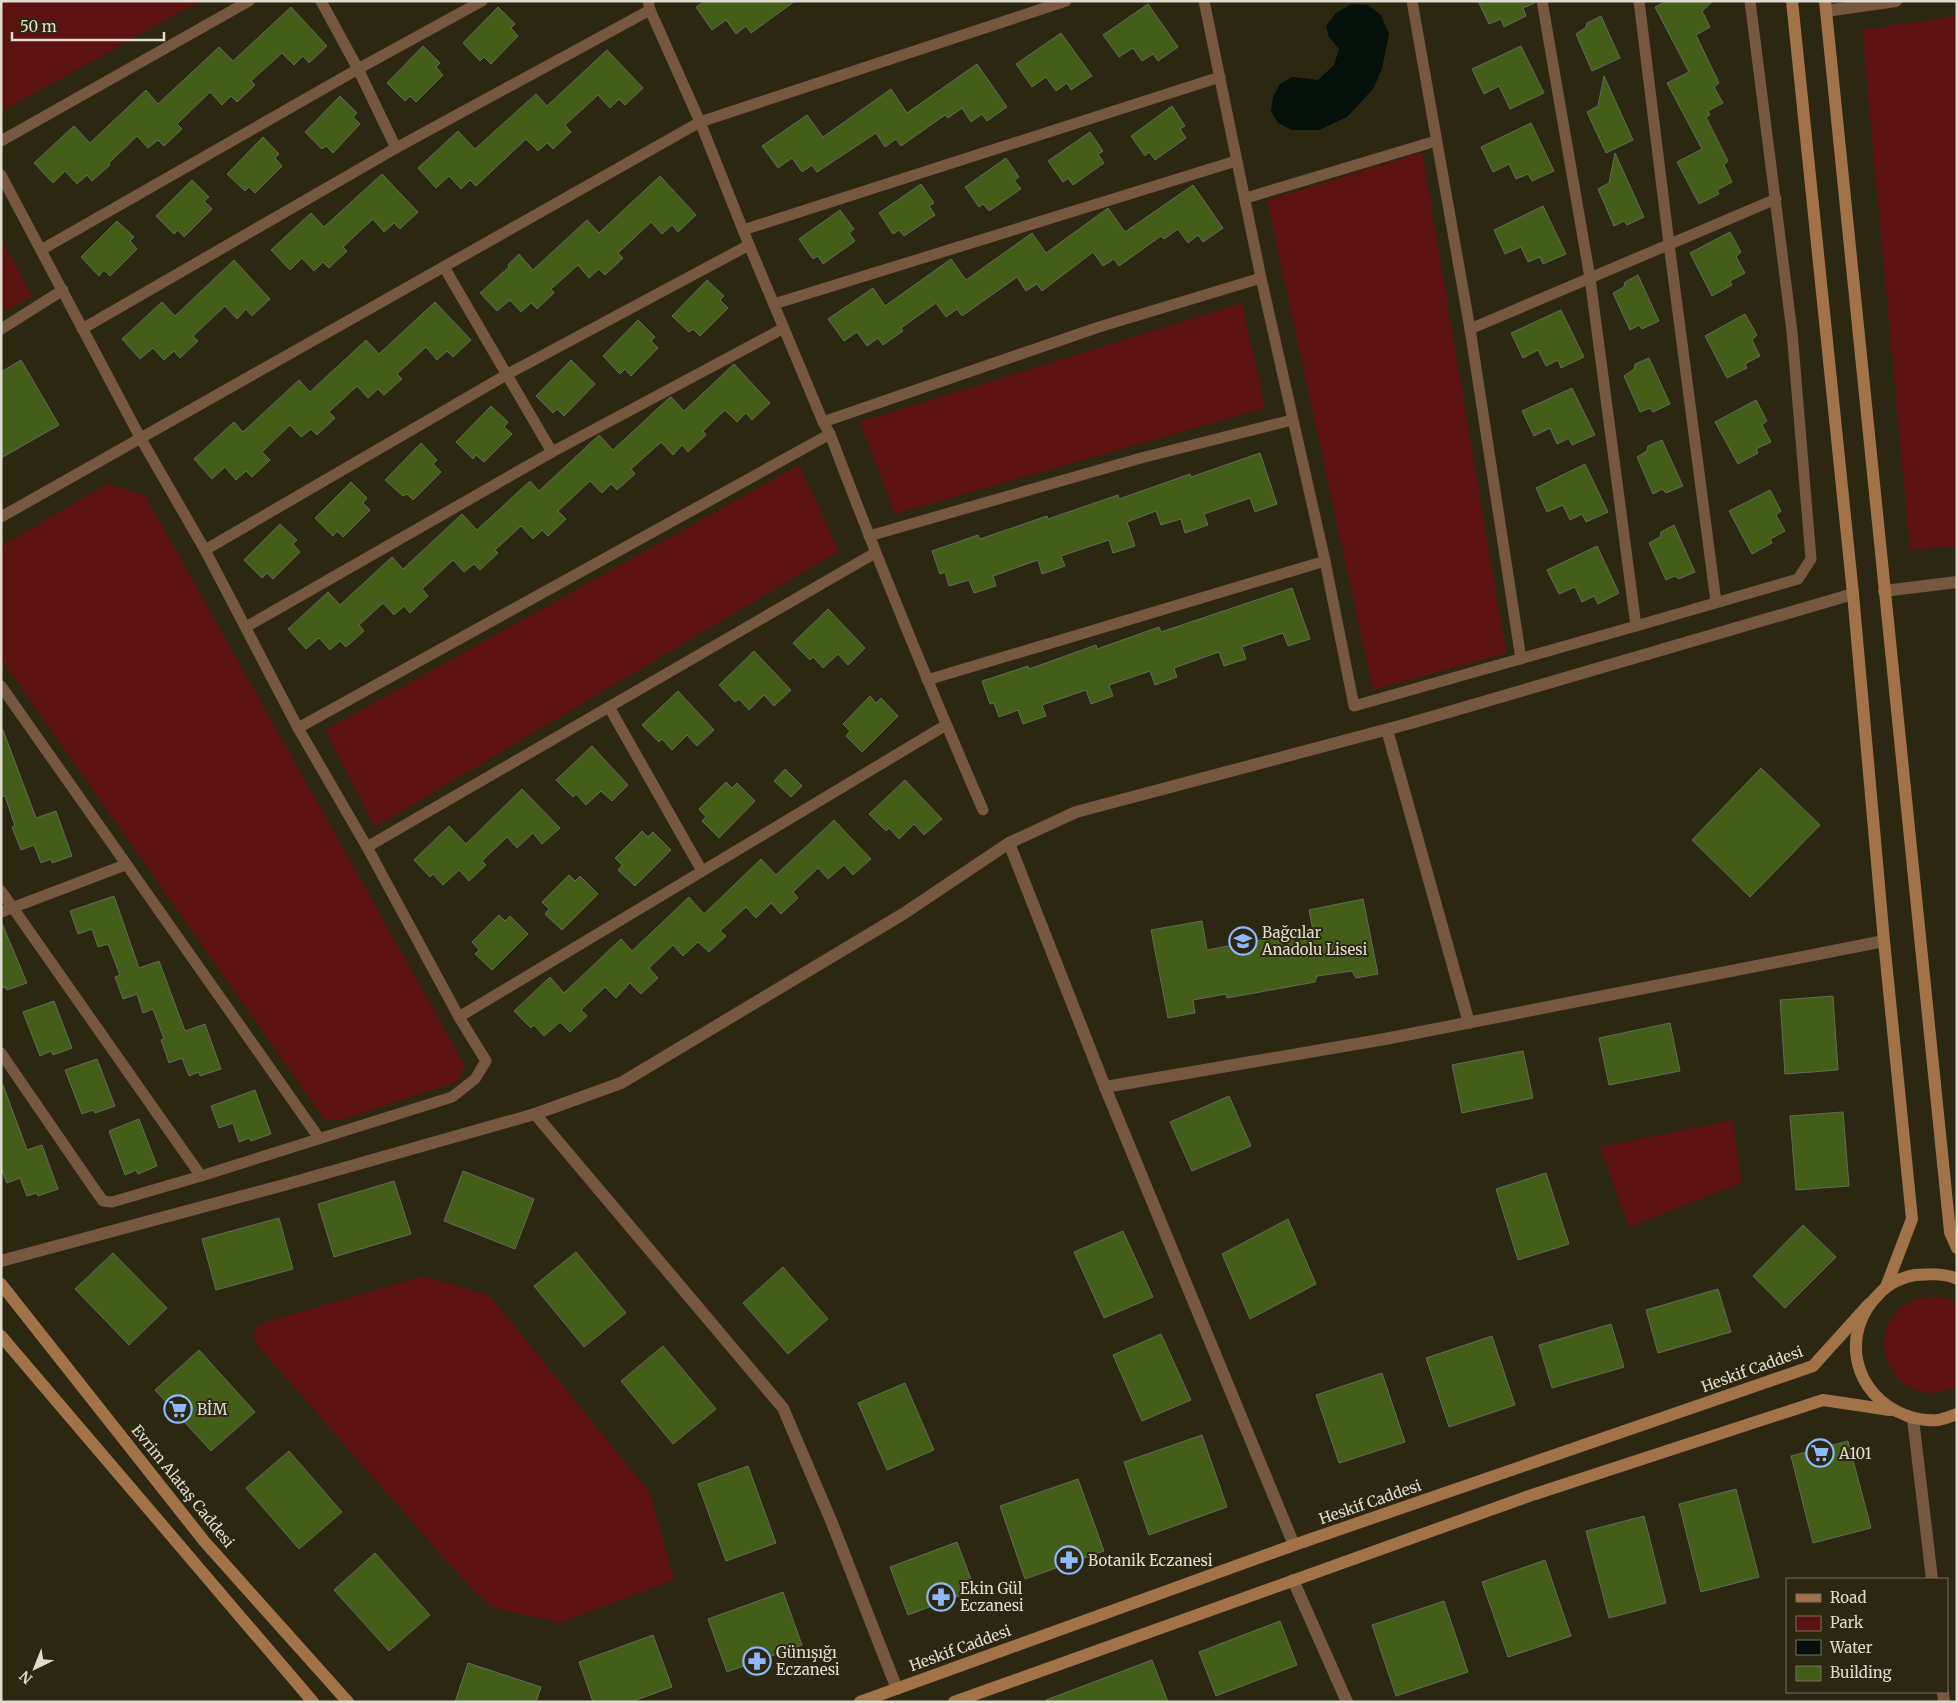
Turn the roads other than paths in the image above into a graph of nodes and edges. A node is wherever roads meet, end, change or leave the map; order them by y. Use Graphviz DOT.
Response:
graph roads {
  1 [pos="249,1"];
  2 [pos="321,1"];
  3 [pos="482,1"];
  4 [pos="1066,1"];
  5 [pos="1204,1"];
  6 [pos="1412,1"];
  7 [pos="1542,1"];
  8 [pos="1639,1"];
  9 [pos="1750,1"];
  10 [pos="1792,1"];
  11 [pos="1896,1"];
  12 [pos="649,6"];
  13 [pos="1826,6"];
  14 [pos="358,69"];
  15 [pos="1220,77"];
  16 [pos="700,122"];
  17 [pos="1,141"];
  18 [pos="1436,141"];
  19 [pos="396,148"];
  20 [pos="1236,161"];
  21 [pos="1,175"];
  22 [pos="1246,198"];
  23 [pos="1776,199"];
  24 [pos="743,230"];
  25 [pos="1669,244"];
  26 [pos="748,246"];
  27 [pos="41,250"];
  28 [pos="444,267"];
  29 [pos="1261,278"];
  30 [pos="1590,278"];
  31 [pos="63,290"];
  32 [pos="774,304"];
  33 [pos="784,328"];
  34 [pos="1,329"];
  35 [pos="82,329"];
  36 [pos="1470,329"];
  37 [pos="506,375"];
  38 [pos="1292,420"];
  39 [pos="823,422"];
  40 [pos="830,434"];
  41 [pos="141,439"];
  42 [pos="552,452"];
  43 [pos="1,517"];
  44 [pos="869,536"];
  45 [pos="205,550"];
  46 [pos="875,553"];
  47 [pos="1325,561"];
  48 [pos="1957,582"];
  49 [pos="1884,591"];
  50 [pos="1853,594"];
  51 [pos="1716,602"];
  52 [pos="1636,626"];
  53 [pos="246,627"];
  54 [pos="1521,659"];
  55 [pos="927,680"];
  56 [pos="1,686"];
  57 [pos="609,707"];
  58 [pos="946,725"];
  59 [pos="298,728"];
  60 [pos="1387,730"];
  61 [pos="983,810"];
  62 [pos="1009,842"];
  63 [pos="367,848"];
  64 [pos="125,865"];
  65 [pos="702,871"];
  66 [pos="1,891"];
  67 [pos="7,909"];
  68 [pos="1884,941"];
  69 [pos="459,1017"];
  70 [pos="1469,1023"];
  71 [pos="1,1053"];
  72 [pos="1105,1087"];
  73 [pos="535,1114"];
  74 [pos="319,1138"];
  75 [pos="201,1176"];
  76 [pos="1957,1248"];
  77 [pos="1,1261"];
  78 [pos="1957,1279"];
  79 [pos="1,1284"];
  80 [pos="1886,1287"];
  81 [pos="1869,1304"];
  82 [pos="1,1336"];
  83 [pos="1,1347"];
  84 [pos="14,1351"];
  85 [pos="1890,1410"];
  86 [pos="1957,1414"];
  87 [pos="1913,1419"];
  88 [pos="1957,1419"];
  89 [pos="1938,1420"];
  90 [pos="1294,1545"];
  91 [pos="1932,1578"];
  92 [pos="1294,1580"];
  93 [pos="897,1689"];
  94 [pos="313,1702"];
  95 [pos="348,1702"];
  96 [pos="860,1702"];
  97 [pos="954,1702"];
  98 [pos="1347,1702"];
  1 -- 17 [label="lane"];
  2 -- 14 [label="lane"];
  3 -- 14 [label="lane"];
  4 -- 16 [label="lane"];
  5 -- 15 [label="lane"];
  6 -- 18 [label="lane"];
  7 -- 30 [label="lane"];
  8 -- 25 [label="lane"];
  9 -- 23 [label="lane"];
  10 -- 50 [label="main road"];
  11 -- 13 [label="street"];
  12 -- 16 [label="lane"];
  12 -- 19 [label="lane"];
  13 -- 49 [label="main road"];
  14 -- 19 [label="lane"];
  14 -- 27 [label="lane"];
  15 -- 20 [label="lane"];
  15 -- 24 [label="lane"];
  16 -- 24 [label="lane"];
  16 -- 28 [label="lane"];
  18 -- 22 [label="lane"];
  18 -- 36 [label="lane"];
  19 -- 35 [label="lane"];
  20 -- 22 [label="lane"];
  20 -- 32 [label="lane"];
  21 -- 27 [label="lane"];
  22 -- 29 [label="lane"];
  23 -- 25 [label="lane"];
  23 -- 51 [label="lane"];
  24 -- 26 [label="lane"];
  25 -- 30 [label="lane"];
  25 -- 51 [label="lane"];
  26 -- 32 [label="lane"];
  26 -- 37 [label="lane"];
  27 -- 31 [label="lane"];
  28 -- 37 [label="lane"];
  28 -- 41 [label="lane"];
  29 -- 38 [label="lane"];
  29 -- 39 [label="lane"];
  30 -- 36 [label="lane"];
  30 -- 52 [label="lane"];
  31 -- 34 [label="lane"];
  31 -- 35 [label="lane"];
  32 -- 33 [label="lane"];
  33 -- 39 [label="lane"];
  33 -- 42 [label="lane"];
  35 -- 41 [label="lane"];
  36 -- 54 [label="lane"];
  37 -- 42 [label="lane"];
  37 -- 45 [label="lane"];
  38 -- 44 [label="lane"];
  38 -- 47 [label="lane"];
  39 -- 40 [label="lane"];
  40 -- 44 [label="lane"];
  40 -- 59 [label="lane"];
  41 -- 43 [label="lane"];
  41 -- 45 [label="lane"];
  42 -- 53 [label="lane"];
  44 -- 46 [label="lane"];
  45 -- 53 [label="lane"];
  46 -- 55 [label="lane"];
  46 -- 57 [label="lane"];
  47 -- 54 [label="lane"];
  47 -- 55 [label="lane"];
  48 -- 49 [label="street"];
  49 -- 76 [label="main road"];
  50 -- 60 [label="street"];
  50 -- 68 [label="main road"];
  51 -- 52 [label="lane"];
  52 -- 54 [label="lane"];
  53 -- 59 [label="lane"];
  55 -- 58 [label="lane"];
  56 -- 64 [label="lane"];
  57 -- 63 [label="lane"];
  57 -- 65 [label="lane"];
  58 -- 61 [label="lane"];
  58 -- 65 [label="lane"];
  59 -- 63 [label="lane"];
  60 -- 62 [label="street"];
  60 -- 70 [label="street"];
  62 -- 72 [label="street"];
  62 -- 73 [label="street"];
  63 -- 69 [label="lane"];
  64 -- 67 [label="lane"];
  64 -- 74 [label="lane"];
  65 -- 69 [label="lane"];
  66 -- 67 [label="lane"];
  67 -- 75 [label="lane"];
  68 -- 70 [label="street"];
  68 -- 80 [label="main road"];
  69 -- 74 [label="lane"];
  70 -- 72 [label="street"];
  71 -- 75 [label="lane"];
  72 -- 90 [label="street"];
  73 -- 77 [label="street"];
  73 -- 93 [label="street"];
  74 -- 75 [label="lane"];
  78 -- 80 [label="main road"];
  79 -- 95 [label="main road, Evrim Alataş Caddesi"];
  80 -- 81 [label="main road, Heskif Caddesi"];
  81 -- 85 [label="main road"];
  81 -- 90 [label="main road, Heskif Caddesi"];
  82 -- 84 [label="main road"];
  83 -- 84 [label="street"];
  84 -- 94 [label="main road"];
  85 -- 87 [label="main road"];
  85 -- 92 [label="main road"];
  86 -- 89 [label="main road"];
  87 -- 89 [label="main road"];
  87 -- 91 [label="street"];
  88 -- 89 [label="main road"];
  90 -- 93 [label="main road, Heskif Caddesi"];
  92 -- 97 [label="main road"];
  92 -- 98 [label="street"];
  93 -- 96 [label="main road, Heskif Caddesi"];
}
